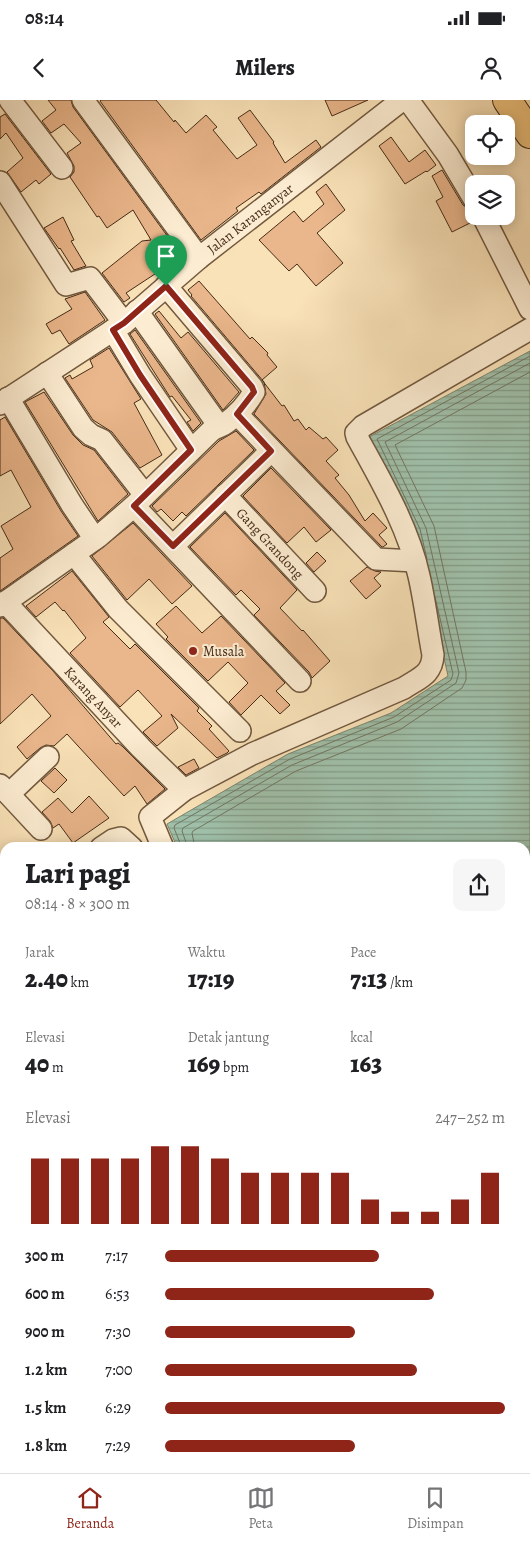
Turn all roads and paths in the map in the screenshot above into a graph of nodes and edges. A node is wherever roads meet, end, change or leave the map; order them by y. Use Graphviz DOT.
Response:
graph roads {
  1 [pos="10,100"];
  2 [pos="83,100"];
  3 [pos="402,100"];
  4 [pos="408,100"];
  5 [pos="507,100"];
  6 [pos="0,107"];
  7 [pos="530,134"];
  8 [pos="62,168"];
  9 [pos="0,182"];
  10 [pos="465,184"];
  11 [pos="488,225"];
  12 [pos="199,258"];
  13 [pos="166,286"];
  14 [pos="530,309"];
  15 [pos="124,321"];
  16 [pos="530,329"];
  17 [pos="47,373"];
  18 [pos="4,401"];
  19 [pos="237,414"];
  20 [pos="219,426"];
  21 [pos="191,450"];
  22 [pos="271,451"];
  23 [pos="225,495"];
  24 [pos="140,501"];
  25 [pos="95,539"];
  26 [pos="173,546"];
  27 [pos="74,554"];
  28 [pos="415,561"];
  29 [pos="315,591"];
  30 [pos="2,604"];
  31 [pos="300,681"];
  32 [pos="240,731"];
  33 [pos="48,757"];
  34 [pos="4,790"];
  35 [pos="184,790"];
  36 [pos="42,829"];
  37 [pos="110,842"];
  38 [pos="125,842"];
  39 [pos="161,842"];
  1 -- 6 [label="street"];
  1 -- 8 [label="street"];
  2 -- 12 [label="street"];
  3 -- 12 [label="street, Jalan Karanganyar"];
  4 -- 10 [label="street"];
  5 -- 7 [label="highway"];
  9 -- 15 [label="street"];
  11 -- 14 [label="street"];
  12 -- 13 [label="street, Jalan Karanganyar"];
  13 -- 15 [label="street, Jalan Karanganyar"];
  13 -- 19 [label="street"];
  15 -- 17 [label="street, Jalan Karanganyar"];
  15 -- 20 [label="street"];
  15 -- 21 [label="street"];
  16 -- 28 [label="street"];
  17 -- 18 [label="street, Jalan Karanganyar"];
  17 -- 24 [label="street"];
  18 -- 25 [label="street"];
  19 -- 20 [label="street"];
  19 -- 22 [label="street"];
  20 -- 21 [label="street"];
  21 -- 24 [label="street"];
  22 -- 23 [label="street"];
  22 -- 28 [label="street"];
  23 -- 26 [label="street"];
  23 -- 29 [label="street, Gang Grandong"];
  24 -- 25 [label="street"];
  24 -- 26 [label="street"];
  25 -- 27 [label="street"];
  26 -- 31 [label="street"];
  27 -- 30 [label="street"];
  27 -- 32 [label="street"];
  28 -- 35 [label="street"];
  30 -- 35 [label="street, Karang Anyar"];
  33 -- 34 [label="street"];
  34 -- 36 [label="street"];
  35 -- 39 [label="street"];
  37 -- 38 [label="street"];
}
